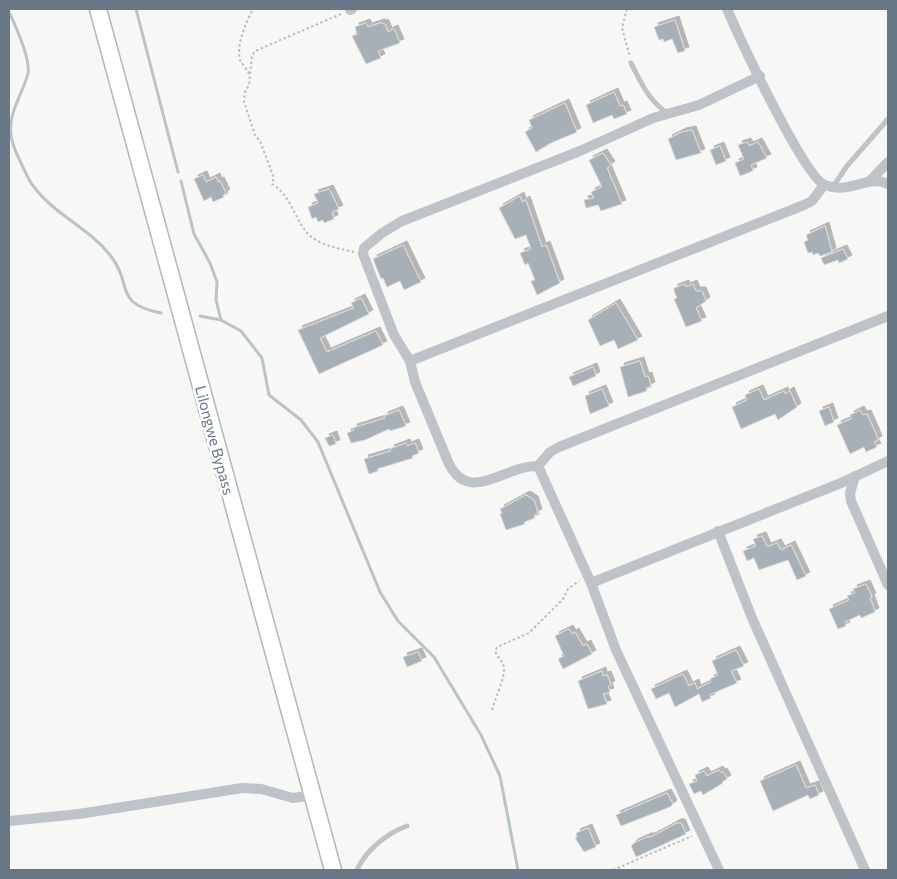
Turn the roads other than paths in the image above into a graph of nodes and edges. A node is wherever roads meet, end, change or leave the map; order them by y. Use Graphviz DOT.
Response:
graph roads {
  1 [pos="98,9"];
  2 [pos="727,9"];
  3 [pos="631,63"];
  4 [pos="760,76"];
  5 [pos="667,113"];
  6 [pos="888,119"];
  7 [pos="888,162"];
  8 [pos="870,181"];
  9 [pos="888,184"];
  10 [pos="828,186"];
  11 [pos="888,316"];
  12 [pos="410,361"];
  13 [pos="888,461"];
  14 [pos="538,466"];
  15 [pos="855,476"];
  16 [pos="718,532"];
  17 [pos="591,583"];
  18 [pos="888,586"];
  19 [pos="313,795"];
  20 [pos="9,821"];
  21 [pos="407,826"];
  22 [pos="333,870"];
  23 [pos="357,870"];
  24 [pos="719,870"];
  25 [pos="865,870"];
  1 -- 19 [label="main road, Lilongwe Bypass"];
  2 -- 4 [label="street"];
  3 -- 5 [label="lane"];
  4 -- 5 [label="street"];
  4 -- 10 [label="street"];
  5 -- 12 [label="street"];
  6 -- 10 [label="lane"];
  7 -- 8 [label="street"];
  8 -- 9 [label="street"];
  8 -- 10 [label="street"];
  10 -- 12 [label="street"];
  11 -- 14 [label="street"];
  12 -- 14 [label="street"];
  13 -- 15 [label="street"];
  14 -- 17 [label="street"];
  15 -- 16 [label="street"];
  15 -- 18 [label="street"];
  16 -- 17 [label="street"];
  16 -- 25 [label="street"];
  17 -- 24 [label="street"];
  19 -- 20 [label="street"];
  19 -- 22 [label="main road, Lilongwe Bypass"];
  21 -- 23 [label="lane"];
}
